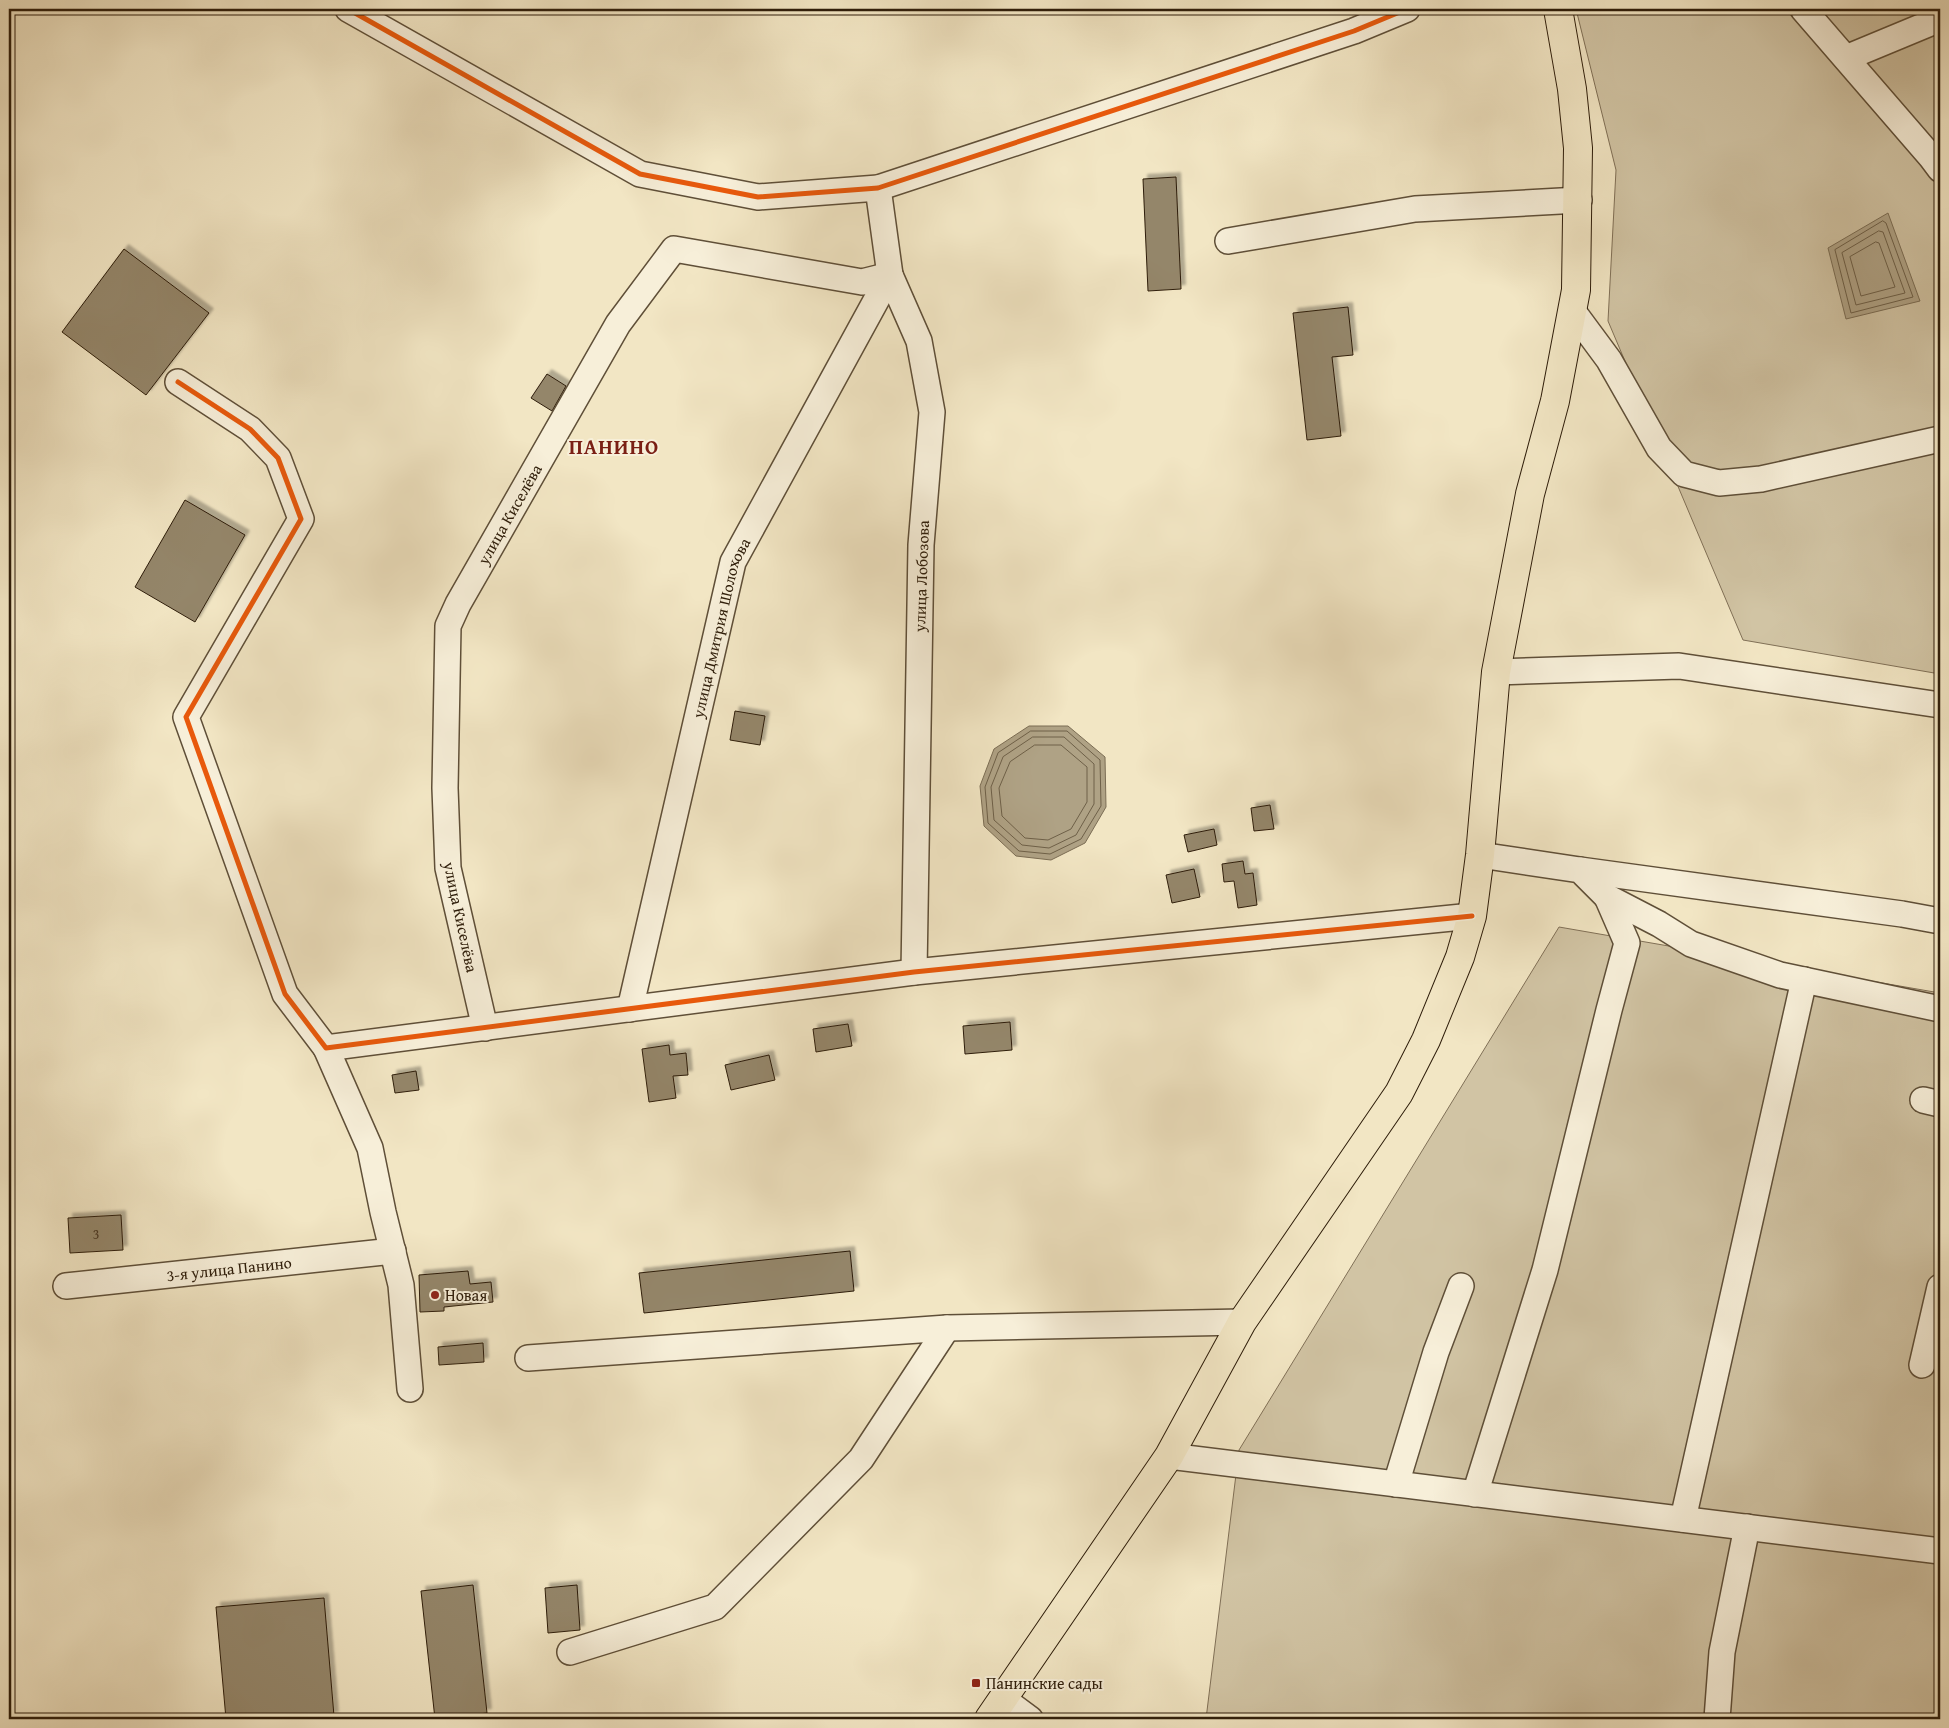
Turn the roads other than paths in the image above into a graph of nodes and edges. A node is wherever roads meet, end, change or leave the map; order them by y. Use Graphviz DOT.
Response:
graph roads {
  1 [pos="348,9"];
  2 [pos="1407,9"];
  3 [pos="1558,9"];
  4 [pos="1803,9"];
  5 [pos="1940,18"];
  6 [pos="1846,58"];
  7 [pos="1937,160"];
  8 [pos="878,188"];
  9 [pos="1578,200"];
  10 [pos="1228,241"];
  11 [pos="890,274"];
  12 [pos="1572,310"];
  13 [pos="178,382"];
  14 [pos="1938,446"];
  15 [pos="1496,672"];
  16 [pos="1940,705"];
  17 [pos="1480,855"];
  18 [pos="1580,870"];
  19 [pos="1607,897"];
  20 [pos="1472,916"];
  21 [pos="1940,921"];
  22 [pos="914,972"];
  23 [pos="1804,980"];
  24 [pos="630,1009"];
  25 [pos="1940,1009"];
  26 [pos="485,1028"];
  27 [pos="326,1048"];
  28 [pos="393,1251"];
  29 [pos="66,1286"];
  30 [pos="1461,1286"];
  31 [pos="1940,1287"];
  32 [pos="1242,1322"];
  33 [pos="946,1328"];
  34 [pos="528,1358"];
  35 [pos="1922,1365"];
  36 [pos="410,1389"];
  37 [pos="1169,1456"];
  38 [pos="1396,1484"];
  39 [pos="1475,1494"];
  40 [pos="1683,1520"];
  41 [pos="1747,1527"];
  42 [pos="1940,1551"];
  43 [pos="570,1652"];
  44 [pos="996,1709"];
  45 [pos="1030,1719"];
  46 [pos="1717,1719"];
  1 -- 8 [label="street"];
  2 -- 8 [label="street"];
  3 -- 9 [label="main road"];
  4 -- 6 [label="street"];
  5 -- 6 [label="street"];
  6 -- 7 [label="street"];
  8 -- 11 [label="street, улица Лобозова"];
  9 -- 10 [label="street"];
  9 -- 12 [label="main road"];
  11 -- 22 [label="street, улица Лобозова"];
  11 -- 24 [label="street, улица Дмитрия Шолохова"];
  11 -- 26 [label="street, улица Киселёва"];
  12 -- 14 [label="street"];
  12 -- 15 [label="main road"];
  13 -- 27 [label="street"];
  15 -- 16 [label="street"];
  15 -- 17 [label="main road"];
  17 -- 18 [label="street"];
  17 -- 20 [label="main road"];
  18 -- 19 [label="street"];
  18 -- 21 [label="street"];
  19 -- 23 [label="street"];
  19 -- 39 [label="street"];
  20 -- 22 [label="street"];
  20 -- 32 [label="main road"];
  22 -- 24 [label="street"];
  23 -- 25 [label="street"];
  23 -- 40 [label="street"];
  24 -- 26 [label="street"];
  26 -- 27 [label="street"];
  27 -- 28 [label="street"];
  28 -- 29 [label="street, 3-я улица Панино"];
  28 -- 36 [label="street"];
  30 -- 38 [label="street"];
  31 -- 35 [label="street"];
  32 -- 33 [label="street"];
  32 -- 37 [label="main road"];
  33 -- 34 [label="street"];
  33 -- 43 [label="street"];
  37 -- 38 [label="street"];
  37 -- 44 [label="main road"];
  38 -- 39 [label="street"];
  39 -- 40 [label="street"];
  40 -- 41 [label="street"];
  41 -- 42 [label="street"];
  41 -- 46 [label="street"];
  44 -- 45 [label="street"];
}
